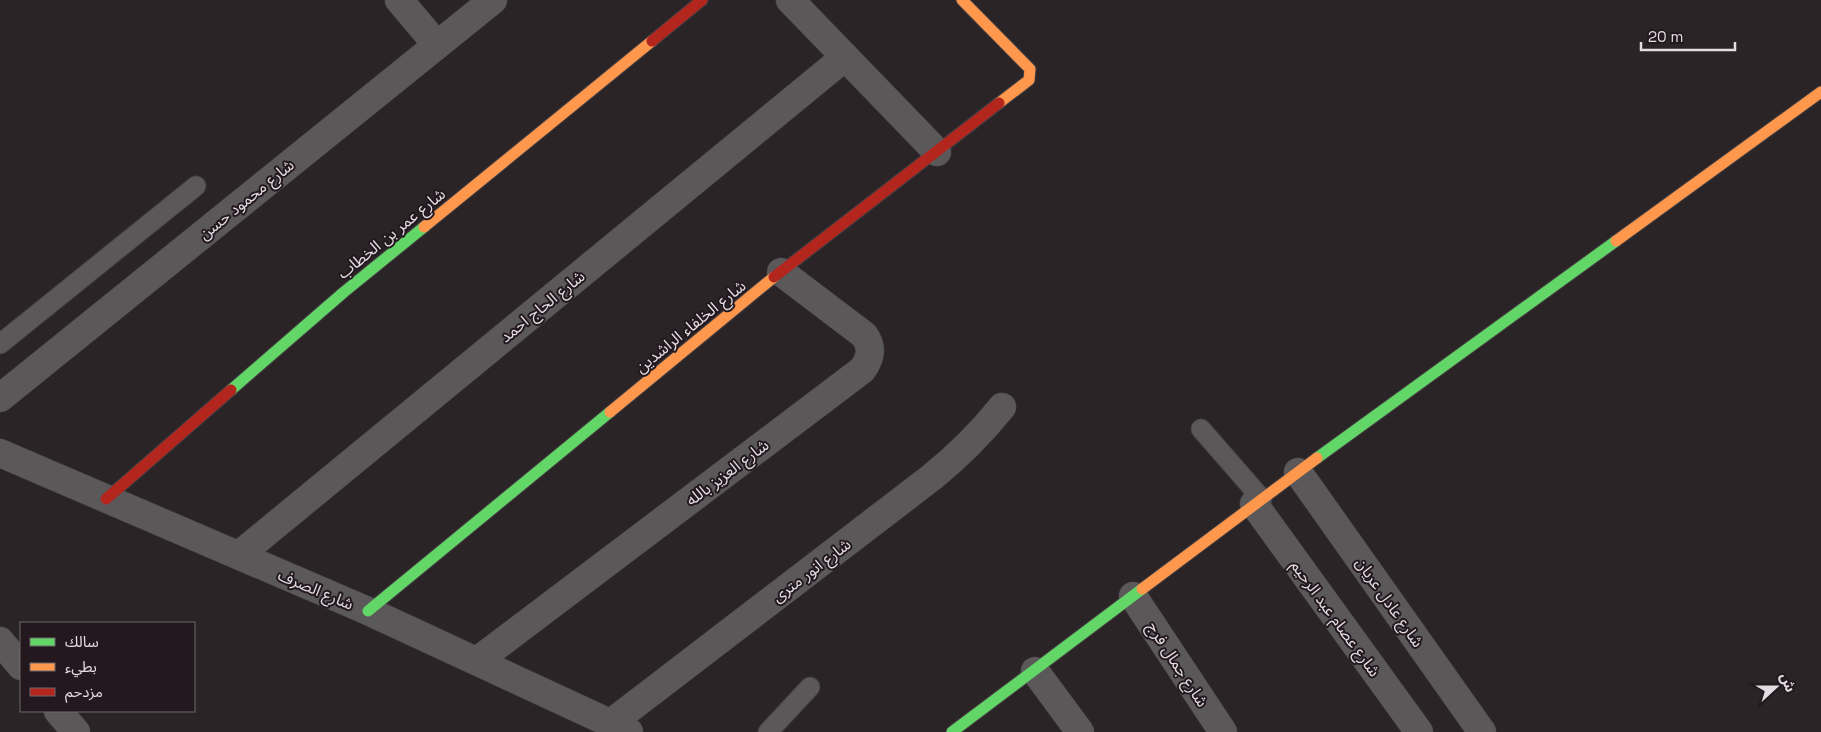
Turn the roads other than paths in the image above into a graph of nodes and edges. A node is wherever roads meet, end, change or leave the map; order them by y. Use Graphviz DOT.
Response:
graph roads {
  1 [pos="399,0"];
  2 [pos="493,0"];
  3 [pos="702,0"];
  4 [pos="790,0"];
  5 [pos="962,0"];
  6 [pos="437,45"];
  7 [pos="845,57"];
  8 [pos="1821,92"];
  9 [pos="937,152"];
  10 [pos="196,186"];
  11 [pos="781,272"];
  12 [pos="0,344"];
  13 [pos="0,398"];
  14 [pos="1002,407"];
  15 [pos="1200,429"];
  16 [pos="0,453"];
  17 [pos="1298,472"];
  18 [pos="106,499"];
  19 [pos="1258,502"];
  20 [pos="239,555"];
  21 [pos="1134,596"];
  22 [pos="368,611"];
  23 [pos="0,641"];
  24 [pos="477,661"];
  25 [pos="20,665"];
  26 [pos="1035,671"];
  27 [pos="810,688"];
  28 [pos="59,712"];
  29 [pos="620,728"];
  30 [pos="76,732"];
  31 [pos="768,732"];
  32 [pos="952,732"];
  33 [pos="1080,732"];
  34 [pos="1223,732"];
  35 [pos="1419,732"];
  36 [pos="1482,732"];
  1 -- 6 [label="street"];
  2 -- 6 [label="street, شارع محمود حسن"];
  3 -- 18 [label="street, شارع عمر بن الخطاب"];
  4 -- 7 [label="street"];
  5 -- 9 [label="street, شارع الخلفاء الراشدين"];
  6 -- 13 [label="street, شارع محمود حسن"];
  7 -- 9 [label="street"];
  7 -- 20 [label="street, شارع الحاج احمد"];
  8 -- 17 [label="street"];
  9 -- 11 [label="street, شارع الخلفاء الراشدين"];
  10 -- 12 [label="lane"];
  11 -- 22 [label="street, شارع الخلفاء الراشدين"];
  11 -- 24 [label="street, شارع العزيز بالله"];
  14 -- 29 [label="street, شارع انور مترى"];
  15 -- 19 [label="lane"];
  16 -- 18 [label="street, شارع الصرف"];
  17 -- 19 [label="street"];
  17 -- 36 [label="street, شارع عادل عريان"];
  18 -- 20 [label="street, شارع الصرف"];
  19 -- 21 [label="street"];
  19 -- 35 [label="street, شارع عصام عبد الرحيم"];
  20 -- 22 [label="street, شارع الصرف"];
  21 -- 26 [label="street"];
  21 -- 34 [label="street, شارع جمال فرج"];
  22 -- 24 [label="street, شارع الصرف"];
  23 -- 25 [label="street"];
  24 -- 29 [label="street, شارع الصرف"];
  26 -- 32 [label="street"];
  26 -- 33 [label="street"];
  27 -- 31 [label="lane"];
  28 -- 30 [label="street"];
}
